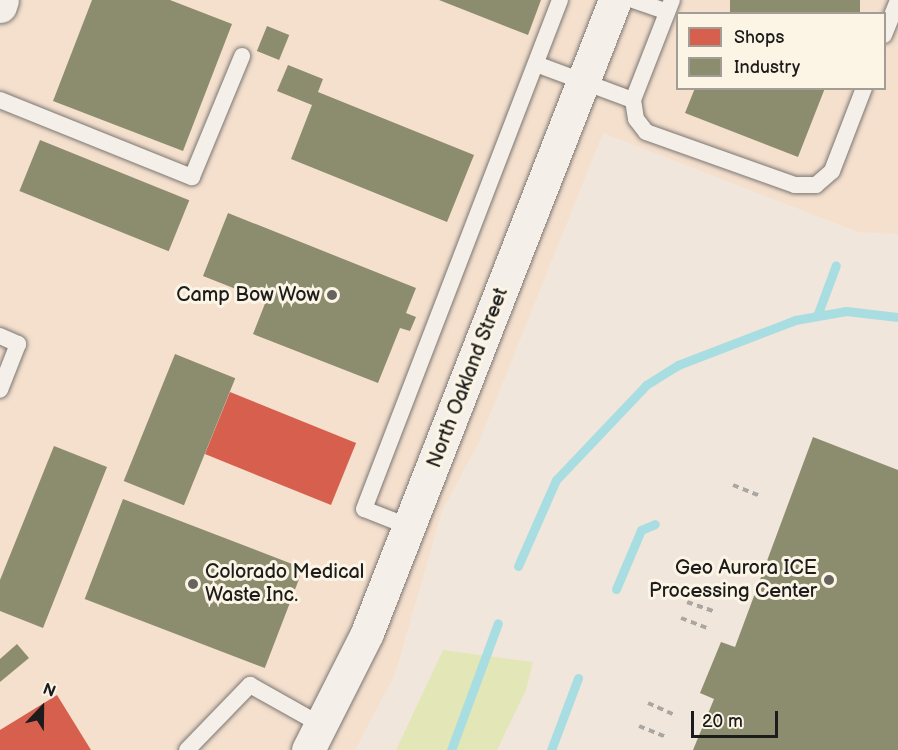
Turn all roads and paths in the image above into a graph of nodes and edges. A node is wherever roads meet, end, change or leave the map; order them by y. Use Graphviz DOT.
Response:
graph roads {
  1 [pos="2,0"];
  2 [pos="560,0"];
  3 [pos="615,0"];
  4 [pos="633,0"];
  5 [pos="898,1"];
  6 [pos="0,6"];
  7 [pos="670,6"];
  8 [pos="886,32"];
  9 [pos="242,56"];
  10 [pos="536,64"];
  11 [pos="583,81"];
  12 [pos="863,90"];
  13 [pos="0,100"];
  14 [pos="633,100"];
  15 [pos="0,336"];
  16 [pos="0,390"];
  17 [pos="733,485"];
  18 [pos="760,496"];
  19 [pos="410,527"];
  20 [pos="687,602"];
  21 [pos="716,612"];
  22 [pos="681,618"];
  23 [pos="709,629"];
  24 [pos="648,704"];
  25 [pos="675,715"];
  26 [pos="639,726"];
  27 [pos="666,737"];
  28 [pos="316,738"];
  29 [pos="187,750"];
  1 -- 6 [label="street"];
  2 -- 10 [label="lane"];
  3 -- 11 [label="street, North Oakland Street"];
  4 -- 7 [label="lane"];
  5 -- 8 [label="lane"];
  7 -- 14 [label="lane"];
  9 -- 13 [label="lane"];
  10 -- 11 [label="lane"];
  10 -- 19 [label="lane"];
  11 -- 14 [label="lane"];
  11 -- 19 [label="street, North Oakland Street"];
  12 -- 14 [label="lane"];
  15 -- 16 [label="lane"];
  17 -- 18 [label="path"];
  19 -- 28 [label="street, North Oakland Street"];
  20 -- 21 [label="path"];
  22 -- 23 [label="path"];
  24 -- 25 [label="path"];
  26 -- 27 [label="path"];
  28 -- 29 [label="lane"];
}
